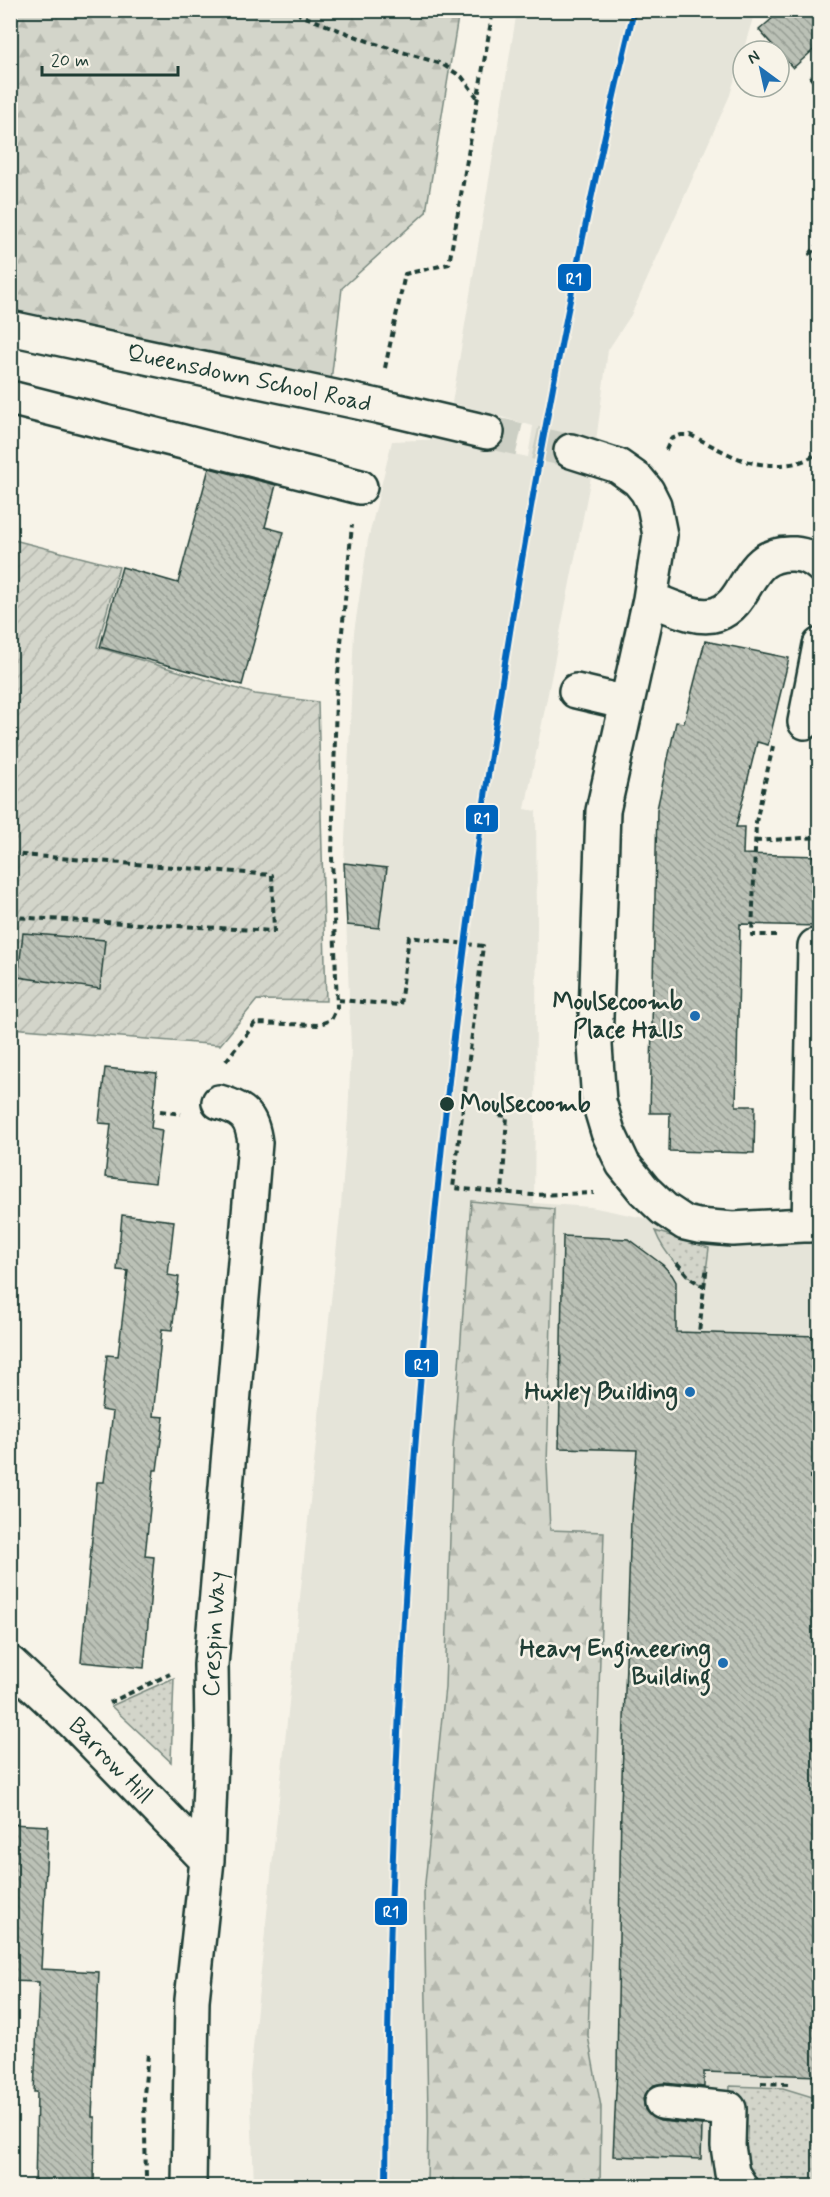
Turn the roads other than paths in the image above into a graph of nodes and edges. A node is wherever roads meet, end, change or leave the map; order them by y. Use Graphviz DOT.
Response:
graph roads {
  1 [pos="10,328"];
  2 [pos="10,398"];
  3 [pos="487,432"];
  4 [pos="570,451"];
  5 [pos="360,487"];
  6 [pos="819,565"];
  7 [pos="650,599"];
  8 [pos="819,645"];
  9 [pos="576,691"];
  10 [pos="627,703"];
  11 [pos="805,722"];
  12 [pos="815,946"];
  13 [pos="816,1053"];
  14 [pos="219,1102"];
  15 [pos="814,1224"];
  16 [pos="10,1663"];
  17 [pos="207,1860"];
  18 [pos="662,2102"];
  19 [pos="189,2187"];
  20 [pos="740,2187"];
  1 -- 3 [label="street, Queensdown School Road"];
  2 -- 5 [label="street"];
  4 -- 7 [label="street"];
  6 -- 7 [label="street"];
  7 -- 10 [label="street"];
  8 -- 11 [label="street"];
  9 -- 10 [label="street"];
  10 -- 15 [label="street"];
  12 -- 13 [label="street"];
  13 -- 15 [label="street"];
  14 -- 17 [label="street, Crespin Way"];
  16 -- 17 [label="street, Barrow Hill"];
  17 -- 19 [label="street, Crespin Way"];
  18 -- 20 [label="street"];
}
